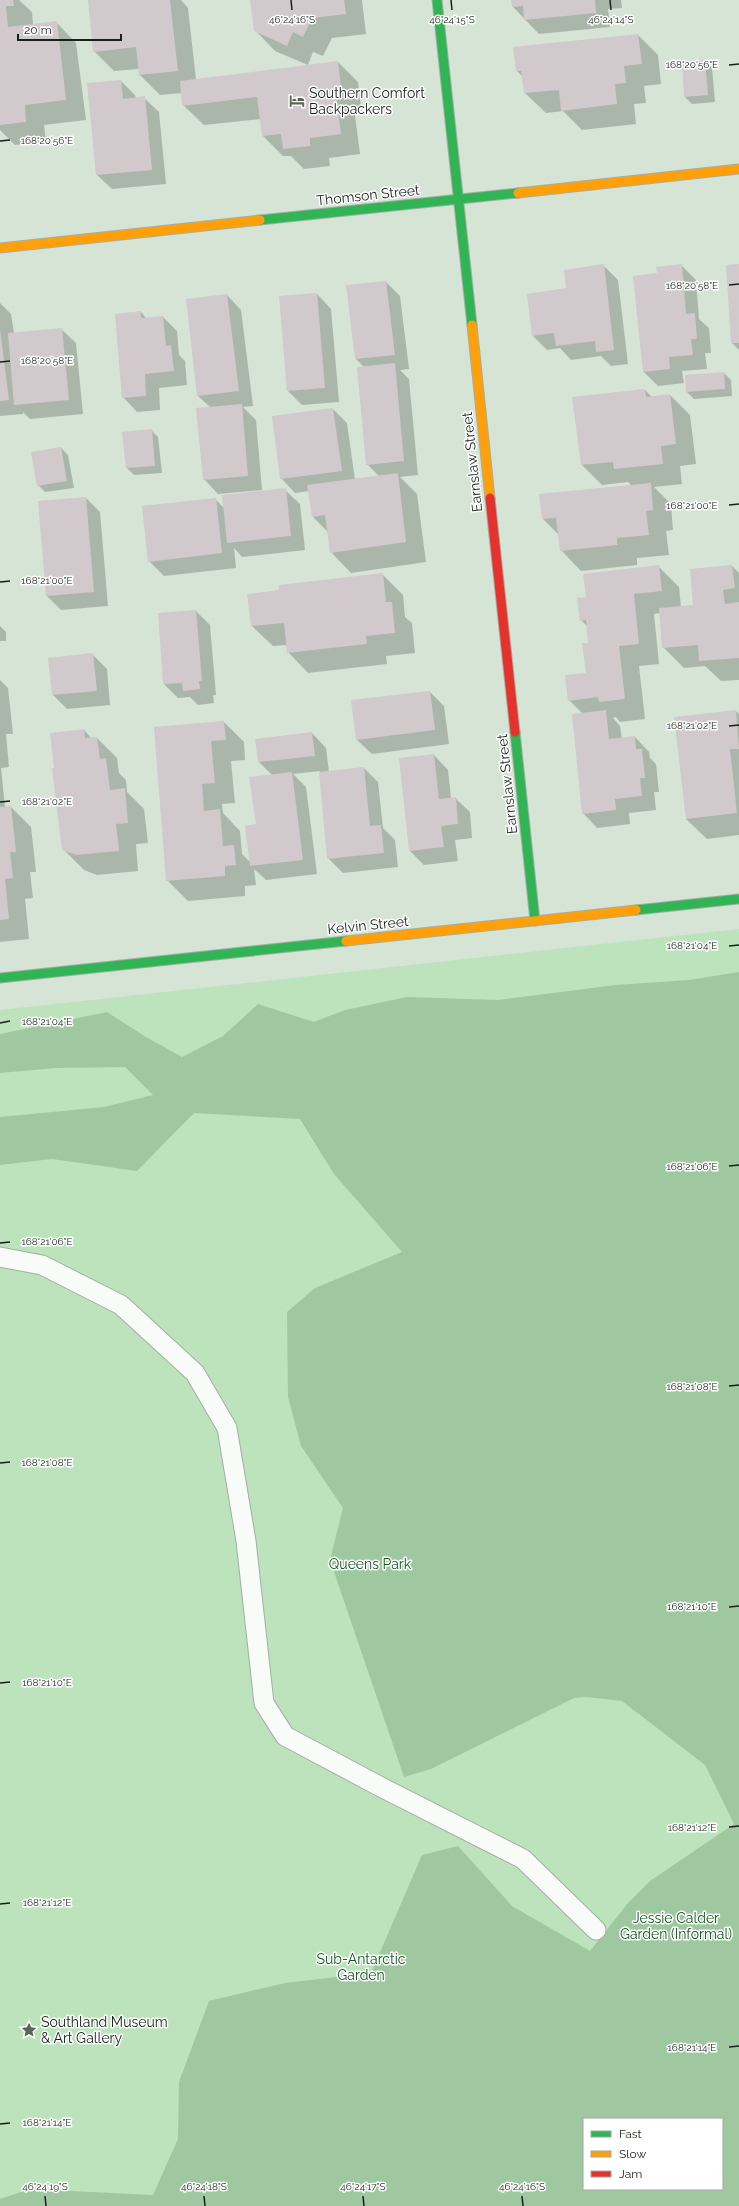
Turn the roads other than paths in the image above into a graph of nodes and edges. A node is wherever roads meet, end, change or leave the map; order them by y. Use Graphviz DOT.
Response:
graph roads {
  1 [pos="437,0"];
  2 [pos="739,169"];
  3 [pos="458,199"];
  4 [pos="0,248"];
  5 [pos="739,899"];
  6 [pos="535,921"];
  7 [pos="0,978"];
  8 [pos="0,1257"];
  9 [pos="596,1930"];
  1 -- 3 [label="street, Earnslaw Street"];
  2 -- 3 [label="street, Thomson Street"];
  3 -- 4 [label="street, Thomson Street"];
  3 -- 6 [label="street, Earnslaw Street"];
  5 -- 6 [label="street, Kelvin Street"];
  6 -- 7 [label="street, Kelvin Street"];
  8 -- 9 [label="lane"];
}
